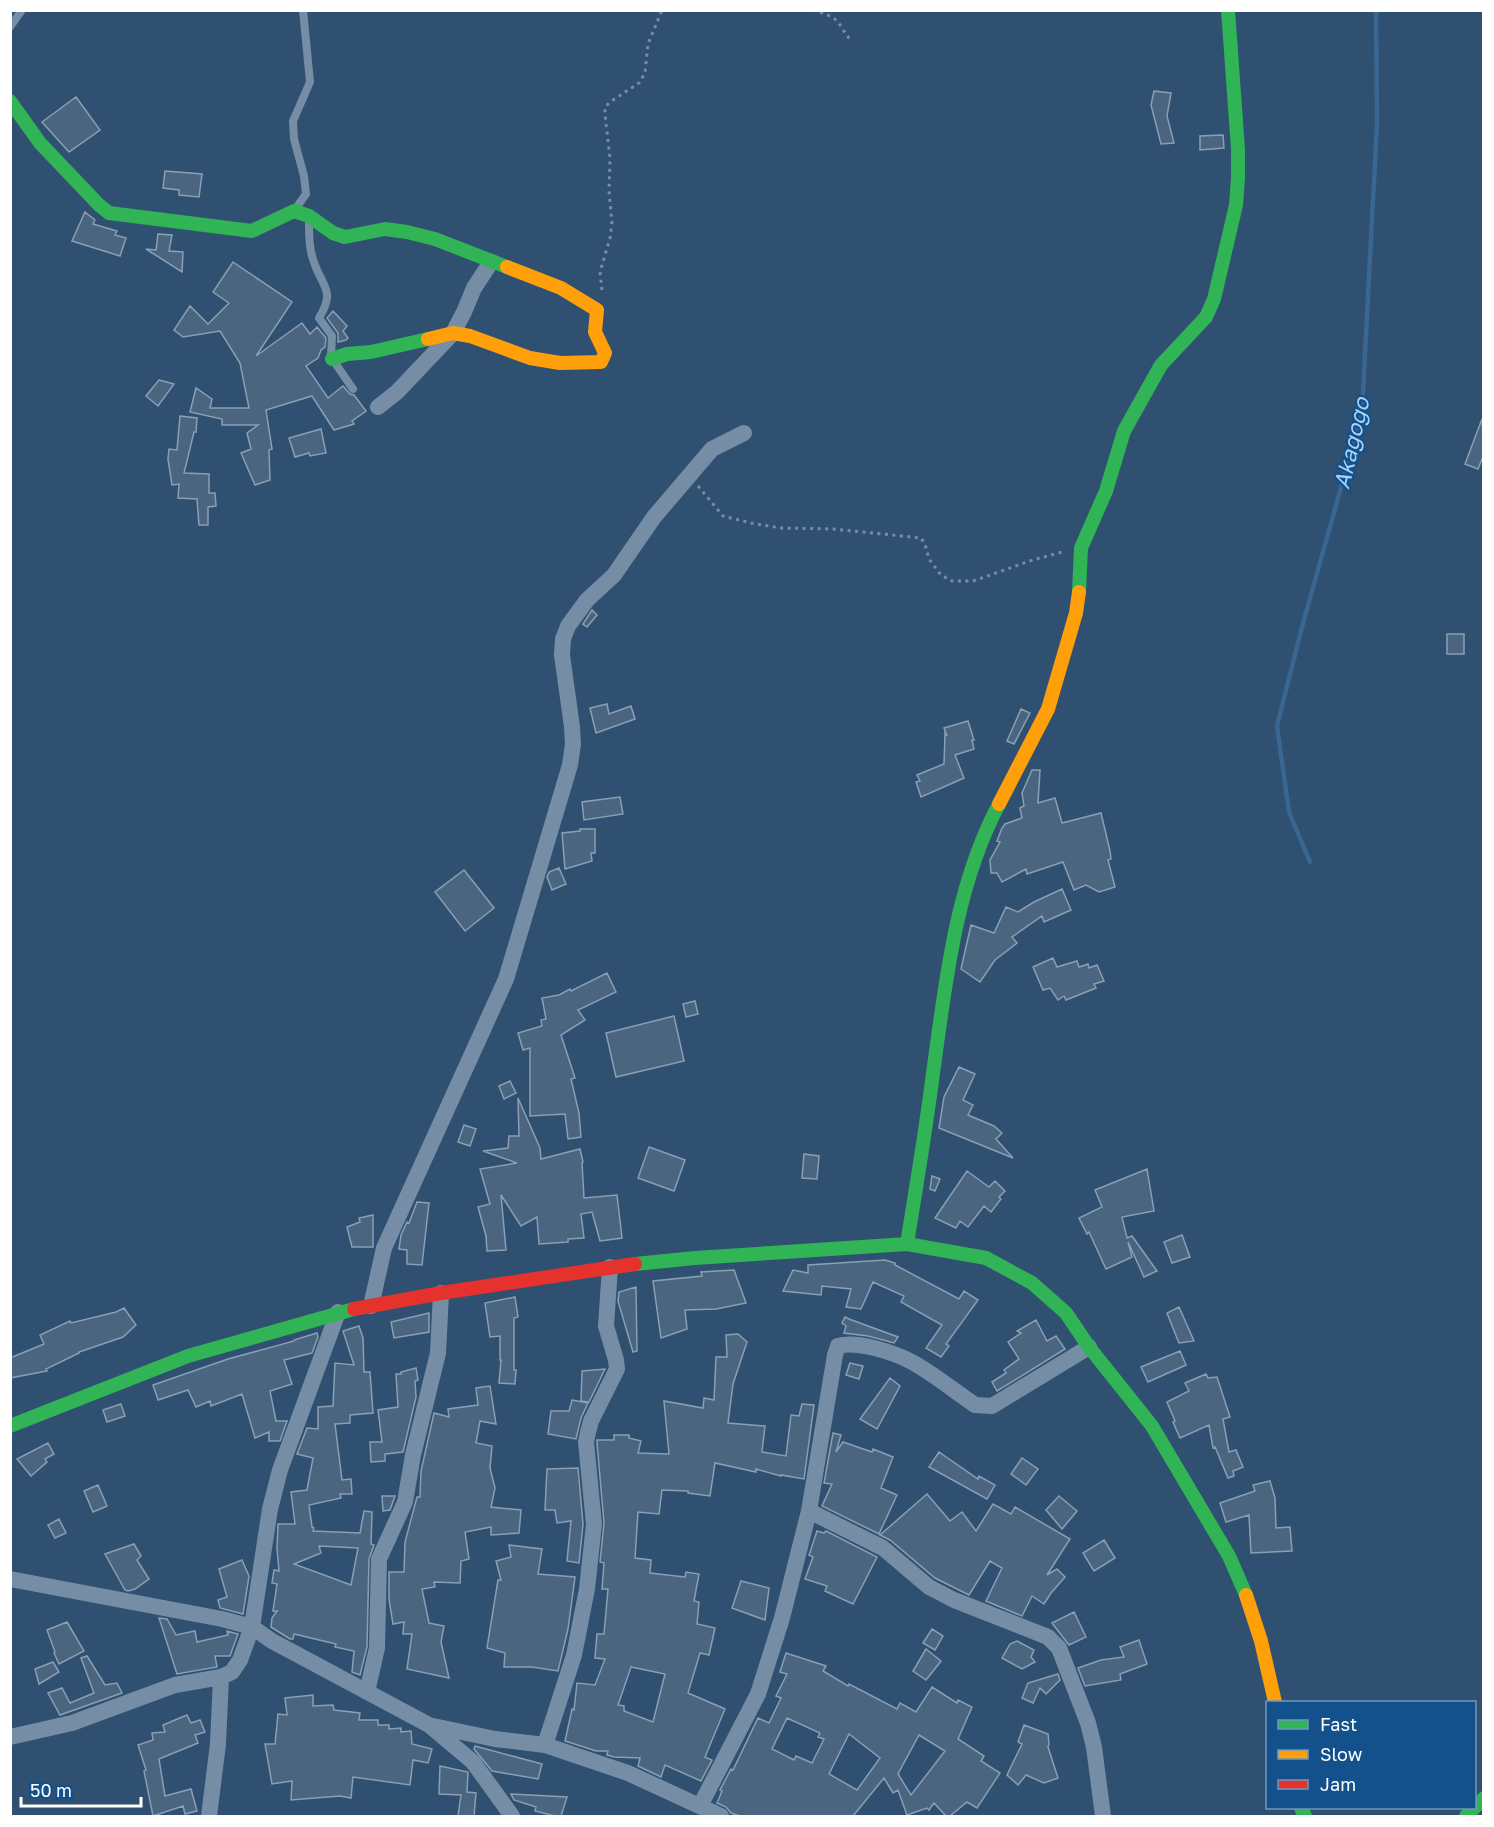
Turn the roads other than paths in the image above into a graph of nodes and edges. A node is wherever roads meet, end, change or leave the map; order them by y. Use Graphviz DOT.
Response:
graph roads {
  1 [pos="22,10"];
  2 [pos="303,10"];
  3 [pos="1228,10"];
  4 [pos="10,27"];
  5 [pos="10,101"];
  6 [pos="294,211"];
  7 [pos="309,216"];
  8 [pos="491,262"];
  9 [pos="453,333"];
  10 [pos="332,359"];
  11 [pos="352,389"];
  12 [pos="378,407"];
  13 [pos="744,433"];
  14 [pos="907,1244"];
  15 [pos="610,1267"];
  16 [pos="441,1293"];
  17 [pos="371,1306"];
  18 [pos="338,1312"];
  19 [pos="1089,1347"];
  20 [pos="10,1426"];
  21 [pos="809,1511"];
  22 [pos="10,1579"];
  23 [pos="252,1627"];
  24 [pos="221,1677"];
  25 [pos="367,1692"];
  26 [pos="1275,1701"];
  27 [pos="429,1725"];
  28 [pos="10,1737"];
  29 [pos="545,1745"];
  30 [pos="700,1806"];
  31 [pos="208,1816"];
  32 [pos="512,1816"];
  33 [pos="721,1816"];
  34 [pos="1103,1816"];
  1 -- 4 [label="lane"];
  2 -- 6 [label="lane"];
  3 -- 14 [label="street"];
  5 -- 6 [label="street"];
  6 -- 7 [label="street"];
  7 -- 8 [label="street"];
  7 -- 10 [label="lane"];
  8 -- 9 [label="street"];
  8 -- 9 [label="street"];
  9 -- 10 [label="street"];
  9 -- 12 [label="street"];
  10 -- 11 [label="lane"];
  13 -- 17 [label="street"];
  14 -- 15 [label="street"];
  14 -- 19 [label="street"];
  15 -- 16 [label="street"];
  15 -- 29 [label="street"];
  16 -- 17 [label="street"];
  16 -- 25 [label="street"];
  17 -- 18 [label="street"];
  18 -- 20 [label="street"];
  18 -- 23 [label="street"];
  19 -- 21 [label="street"];
  19 -- 26 [label="street"];
  21 -- 30 [label="street"];
  21 -- 34 [label="street"];
  22 -- 23 [label="street"];
  23 -- 24 [label="street"];
  23 -- 25 [label="street"];
  24 -- 28 [label="street"];
  24 -- 31 [label="street"];
  25 -- 27 [label="street"];
  27 -- 29 [label="street"];
  27 -- 32 [label="street"];
  29 -- 30 [label="street"];
  30 -- 33 [label="street"];
}
